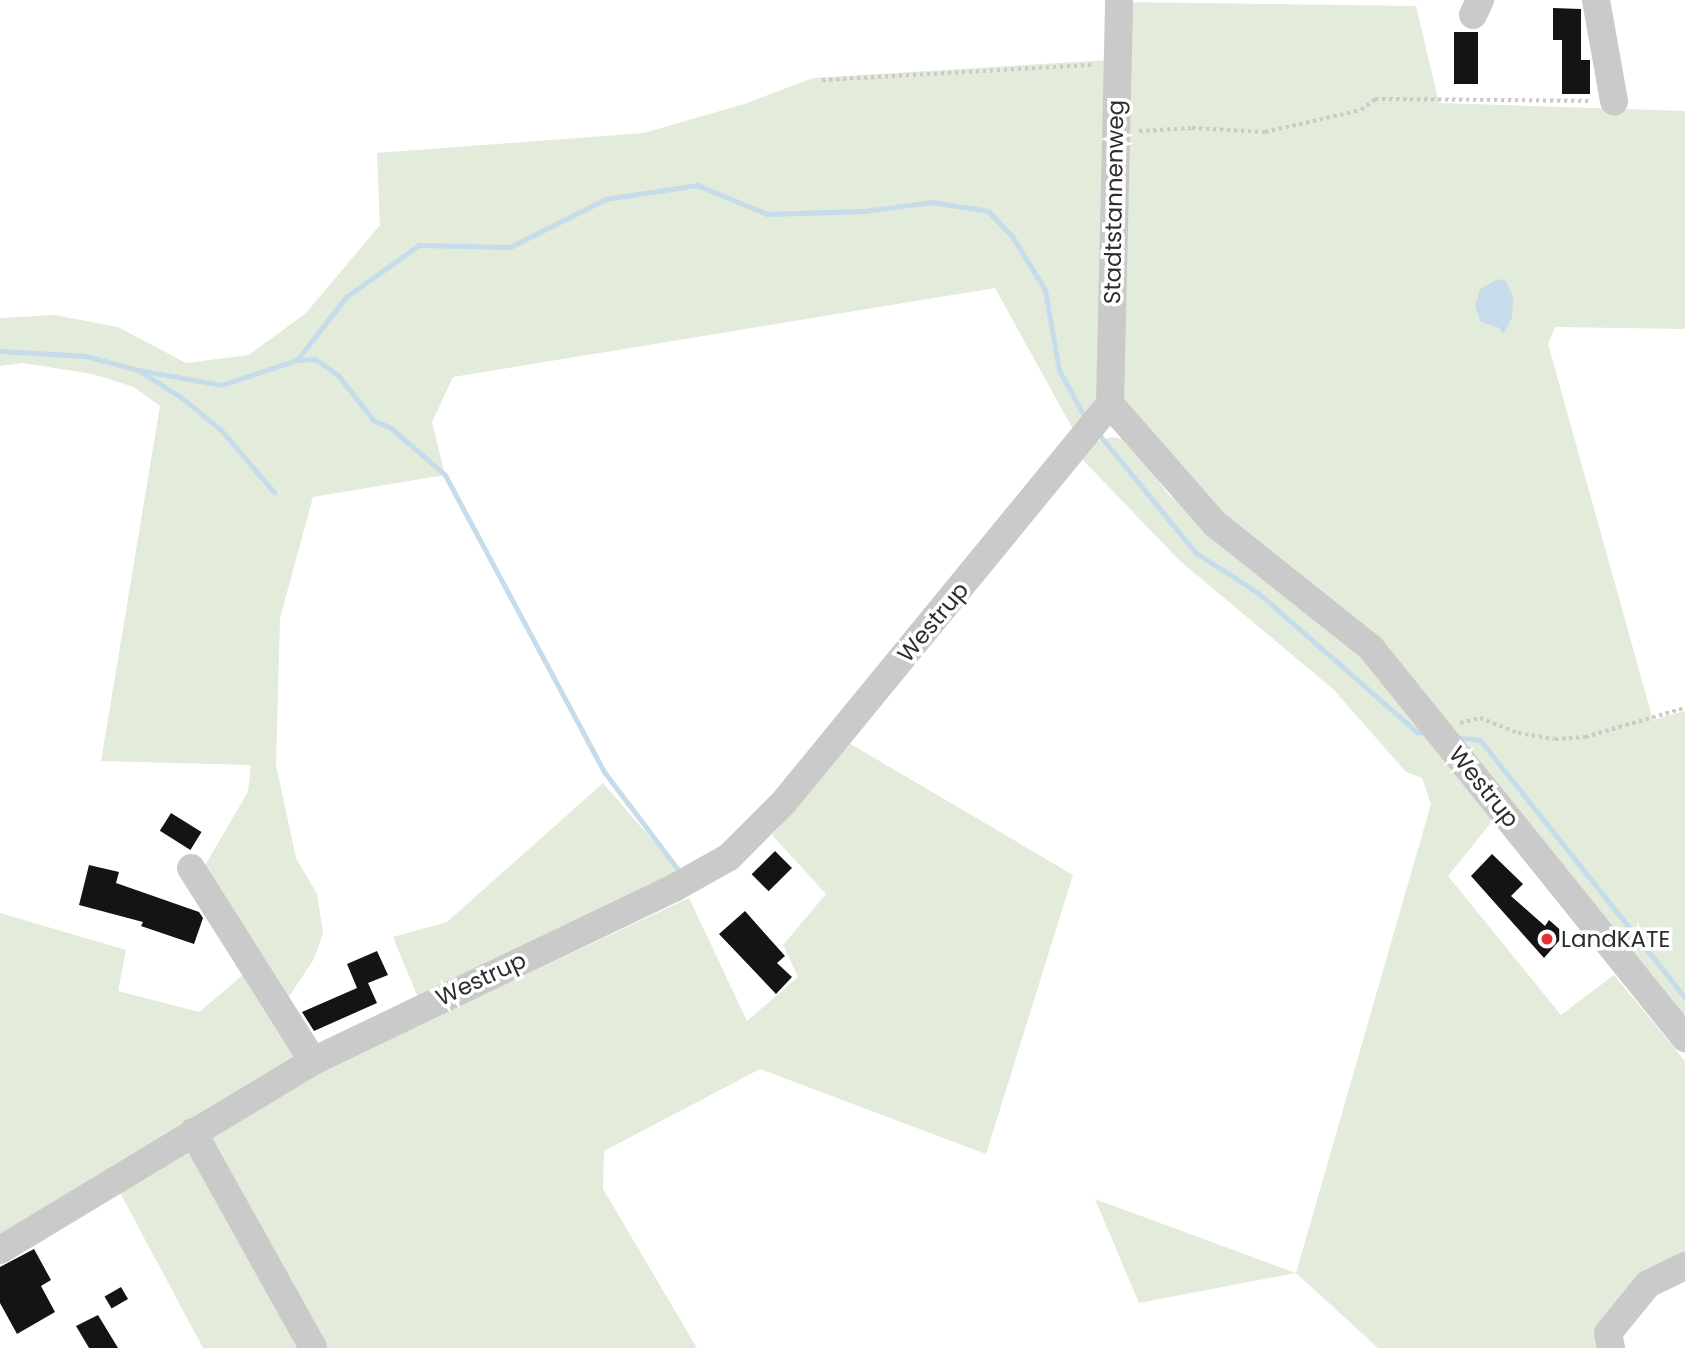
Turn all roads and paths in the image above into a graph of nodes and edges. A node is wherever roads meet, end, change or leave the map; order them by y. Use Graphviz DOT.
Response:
graph roads {
  1 [pos="1119,0"];
  2 [pos="1596,0"];
  3 [pos="1117,64"];
  4 [pos="822,80"];
  5 [pos="1614,102"];
  6 [pos="1114,132"];
  7 [pos="1110,404"];
  8 [pos="1685,708"];
  9 [pos="1437,729"];
  10 [pos="191,868"];
  11 [pos="1685,1038"];
  12 [pos="313,1061"];
  13 [pos="193,1132"];
  14 [pos="0,1250"];
  15 [pos="1685,1266"];
  16 [pos="313,1348"];
  17 [pos="1611,1348"];
  1 -- 3 [label="street, Stadtstannenweg"];
  2 -- 5 [label="street"];
  3 -- 4 [label="path"];
  3 -- 6 [label="street, Stadtstannenweg"];
  5 -- 6 [label="path"];
  6 -- 7 [label="street, Stadtstannenweg"];
  7 -- 9 [label="street, Westrup"];
  7 -- 12 [label="street, Westrup"];
  8 -- 9 [label="path"];
  9 -- 11 [label="street, Westrup"];
  10 -- 12 [label="street"];
  12 -- 13 [label="street, Westrup"];
  13 -- 14 [label="street, Westrup"];
  13 -- 16 [label="street"];
  15 -- 17 [label="street"];
}
